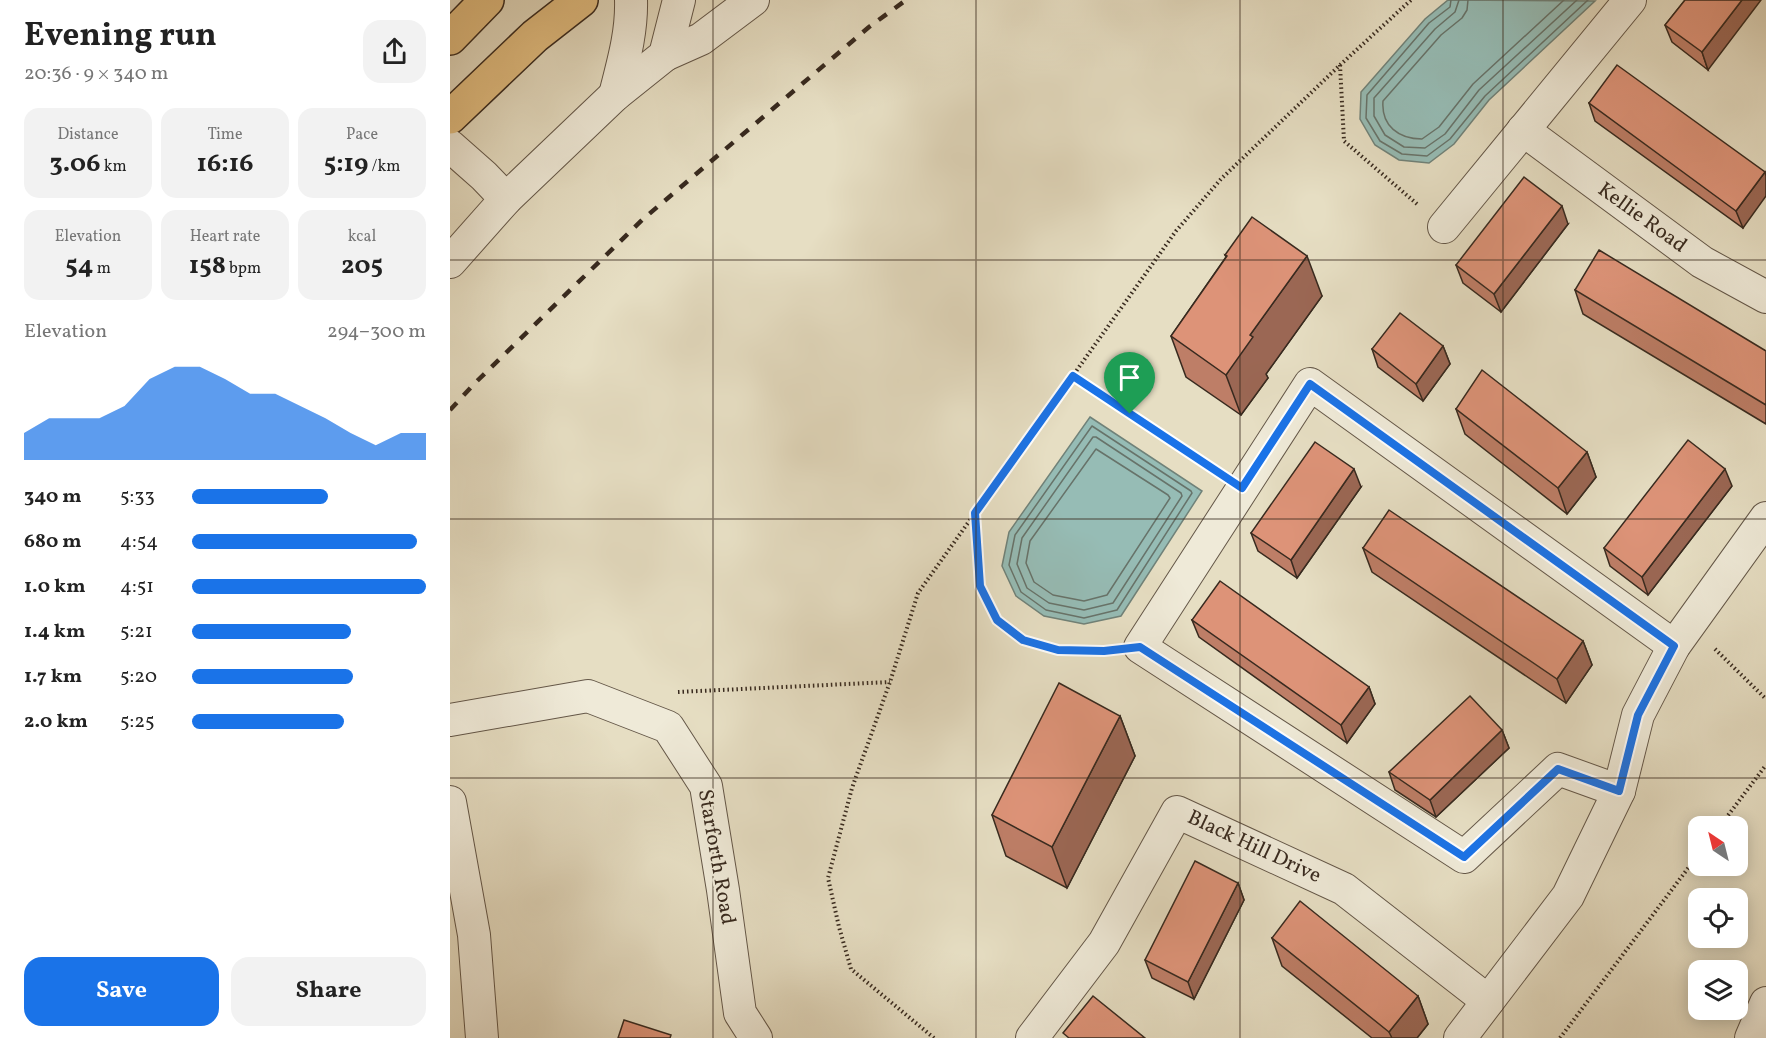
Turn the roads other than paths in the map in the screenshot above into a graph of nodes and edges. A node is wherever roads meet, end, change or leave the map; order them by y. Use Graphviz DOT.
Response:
graph roads {
  1 [pos="487,0"];
  2 [pos="580,0"];
  3 [pos="631,0"];
  4 [pos="679,0"];
  5 [pos="753,0"];
  6 [pos="1630,0"];
  7 [pos="450,38"];
  8 [pos="664,55"];
  9 [pos="615,94"];
  10 [pos="450,117"];
  11 [pos="1523,130"];
  12 [pos="450,146"];
  13 [pos="506,200"];
  14 [pos="1444,227"];
  15 [pos="450,262"];
  16 [pos="1766,297"];
  17 [pos="1766,518"];
  18 [pos="1682,635"];
  19 [pos="450,720"];
  20 [pos="1619,791"];
  21 [pos="450,802"];
  22 [pos="462,935"];
  23 [pos="1488,1001"];
  24 [pos="1766,1003"];
  25 [pos="482,1038"];
  26 [pos="756,1038"];
  27 [pos="1032,1038"];
  28 [pos="1460,1038"];
  29 [pos="1751,1038"];
  1 -- 7 [label="highway"];
  2 -- 10 [label="highway"];
  3 -- 9 [label="street"];
  4 -- 8 [label="street"];
  5 -- 8 [label="street"];
  6 -- 11 [label="street"];
  8 -- 9 [label="street"];
  9 -- 13 [label="street"];
  11 -- 14 [label="street"];
  11 -- 16 [label="street, Kellie Road"];
  12 -- 13 [label="street"];
  13 -- 15 [label="street"];
  17 -- 18 [label="street"];
  18 -- 20 [label="street"];
  18 -- 20 [label="street"];
  19 -- 26 [label="street, Starforth Road"];
  20 -- 23 [label="street"];
  21 -- 22 [label="street"];
  22 -- 25 [label="street"];
  23 -- 27 [label="street, Black Hill Drive"];
  23 -- 28 [label="street"];
  24 -- 29 [label="street"];
}
